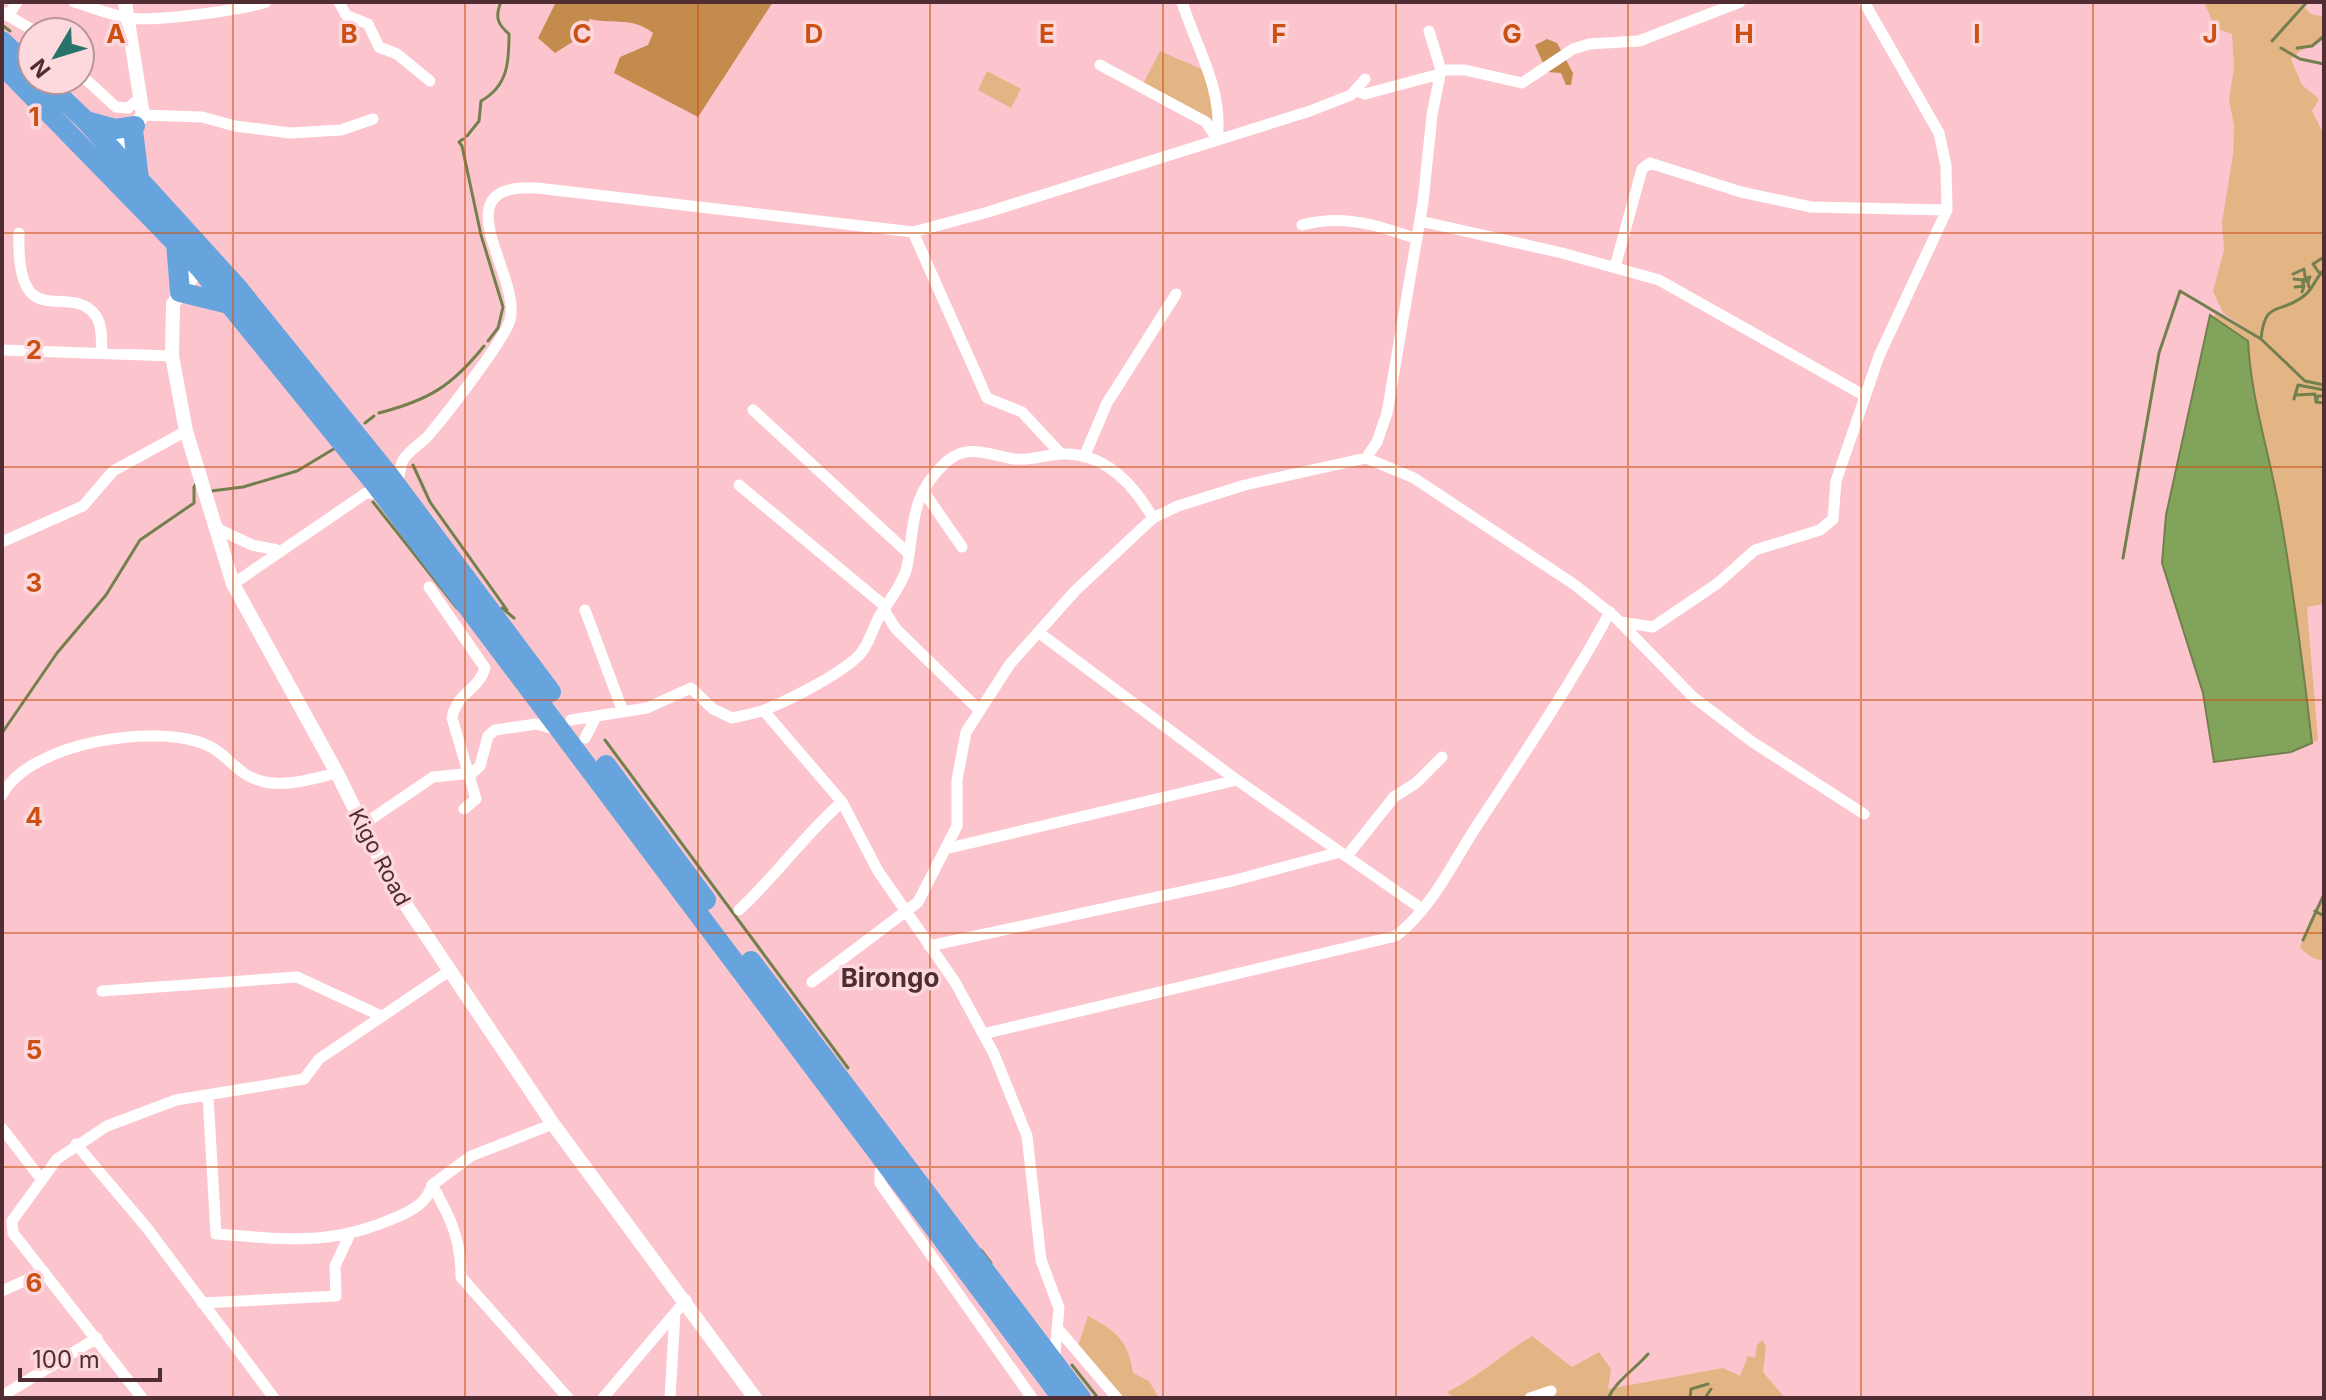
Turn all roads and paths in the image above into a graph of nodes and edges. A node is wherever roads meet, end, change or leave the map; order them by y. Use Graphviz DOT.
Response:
graph roads {
  1 [pos="17,2"];
  2 [pos="74,2"];
  3 [pos="125,2"];
  4 [pos="266,2"];
  5 [pos="339,2"];
  6 [pos="1182,2"];
  7 [pos="1740,2"];
  8 [pos="1864,2"];
  9 [pos="5,14"];
  10 [pos="127,18"];
  11 [pos="1429,31"];
  12 [pos="2,65"];
  13 [pos="1100,65"];
  14 [pos="1441,72"];
  15 [pos="1365,79"];
  16 [pos="430,81"];
  17 [pos="96,89"];
  18 [pos="1357,91"];
  19 [pos="60,96"];
  20 [pos="140,98"];
  21 [pos="116,107"];
  22 [pos="373,119"];
  23 [pos="86,121"];
  24 [pos="137,124"];
  25 [pos="1217,139"];
  26 [pos="108,160"];
  27 [pos="139,179"];
  28 [pos="1947,210"];
  29 [pos="1420,221"];
  30 [pos="1302,225"];
  31 [pos="913,232"];
  32 [pos="19,233"];
  33 [pos="1417,239"];
  34 [pos="176,243"];
  35 [pos="204,261"];
  36 [pos="1615,267"];
  37 [pos="180,292"];
  38 [pos="1176,294"];
  39 [pos="231,305"];
  40 [pos="2,350"];
  41 [pos="102,353"];
  42 [pos="172,356"];
  43 [pos="1865,396"];
  44 [pos="753,410"];
  45 [pos="186,431"];
  46 [pos="1061,454"];
  47 [pos="1084,457"];
  48 [pos="1366,458"];
  49 [pos="403,459"];
  50 [pos="378,481"];
  51 [pos="739,485"];
  52 [pos="924,492"];
  53 [pos="1153,518"];
  54 [pos="213,526"];
  55 [pos="2,542"];
  56 [pos="962,547"];
  57 [pos="277,550"];
  58 [pos="908,553"];
  59 [pos="233,584"];
  60 [pos="429,587"];
  61 [pos="885,608"];
  62 [pos="585,610"];
  63 [pos="1610,612"];
  64 [pos="1621,622"];
  65 [pos="1038,632"];
  66 [pos="538,698"];
  67 [pos="978,709"];
  68 [pos="764,711"];
  69 [pos="623,712"];
  70 [pos="596,717"];
  71 [pos="536,724"];
  72 [pos="567,726"];
  73 [pos="585,738"];
  74 [pos="1442,757"];
  75 [pos="337,773"];
  76 [pos="468,775"];
  77 [pos="1237,780"];
  78 [pos="2,795"];
  79 [pos="842,802"];
  80 [pos="464,809"];
  81 [pos="1864,814"];
  82 [pos="361,826"];
  83 [pos="945,849"];
  84 [pos="1343,854"];
  85 [pos="1422,909"];
  86 [pos="739,910"];
  87 [pos="907,913"];
  88 [pos="929,946"];
  89 [pos="449,971"];
  90 [pos="812,982"];
  91 [pos="102,991"];
  92 [pos="379,1015"];
  93 [pos="983,1034"];
  94 [pos="208,1096"];
  95 [pos="553,1124"];
  96 [pos="2,1128"];
  97 [pos="76,1144"];
  98 [pos="885,1165"];
  99 [pos="41,1179"];
  100 [pos="432,1185"];
  101 [pos="7,1222"];
  102 [pos="349,1236"];
  103 [pos="44,1272"];
  104 [pos="2,1291"];
  105 [pos="686,1300"];
  106 [pos="202,1303"];
  107 [pos="675,1313"];
  108 [pos="1059,1330"];
  109 [pos="1033,1335"];
  110 [pos="97,1338"];
  111 [pos="1054,1363"];
  112 [pos="1551,1391"];
  113 [pos="2,1396"];
  114 [pos="142,1398"];
  115 [pos="274,1398"];
  116 [pos="568,1398"];
  117 [pos="603,1398"];
  118 [pos="670,1398"];
  119 [pos="755,1398"];
  120 [pos="1032,1398"];
  121 [pos="1062,1398"];
  122 [pos="1081,1398"];
  123 [pos="1117,1398"];
  124 [pos="1530,1398"];
  1 -- 9 [label="street"];
  2 -- 10 [label="street"];
  3 -- 10 [label="street"];
  4 -- 10 [label="street"];
  5 -- 16 [label="street"];
  6 -- 25 [label="street"];
  7 -- 14 [label="street"];
  8 -- 28 [label="street"];
  10 -- 20 [label="street"];
  11 -- 14 [label="street"];
  12 -- 26 [label="highway"];
  13 -- 25 [label="street"];
  14 -- 18 [label="street"];
  14 -- 29 [label="street"];
  15 -- 18 [label="street"];
  17 -- 21 [label="street"];
  18 -- 25 [label="street"];
  19 -- 23 [label="highway"];
  20 -- 21 [label="street"];
  20 -- 24 [label="street"];
  21 -- 24 [label="street"];
  22 -- 24 [label="street"];
  23 -- 24 [label="highway"];
  23 -- 26 [label="highway"];
  24 -- 26 [label="street"];
  24 -- 27 [label="highway"];
  25 -- 31 [label="street"];
  26 -- 27 [label="highway"];
  26 -- 34 [label="highway"];
  27 -- 35 [label="highway"];
  28 -- 36 [label="street"];
  28 -- 43 [label="street"];
  29 -- 33 [label="street"];
  29 -- 36 [label="street"];
  30 -- 33 [label="street"];
  31 -- 46 [label="street"];
  31 -- 49 [label="street"];
  32 -- 41 [label="street"];
  33 -- 48 [label="street"];
  34 -- 35 [label="highway"];
  34 -- 37 [label="highway"];
  35 -- 37 [label="street, Kigo Road"];
  35 -- 39 [label="highway"];
  35 -- 50 [label="highway"];
  36 -- 43 [label="street"];
  37 -- 39 [label="highway"];
  37 -- 42 [label="street, Kigo Road"];
  38 -- 47 [label="street"];
  39 -- 50 [label="highway"];
  40 -- 41 [label="street"];
  41 -- 42 [label="street"];
  42 -- 45 [label="street, Kigo Road"];
  43 -- 64 [label="street"];
  44 -- 58 [label="street"];
  45 -- 54 [label="street, Kigo Road"];
  45 -- 55 [label="street"];
  46 -- 47 [label="street"];
  46 -- 52 [label="street"];
  47 -- 53 [label="street"];
  48 -- 53 [label="street"];
  48 -- 63 [label="street"];
  49 -- 50 [label="street"];
  49 -- 50 [label="street"];
  50 -- 57 [label="street"];
  50 -- 66 [label="highway"];
  50 -- 72 [label="highway"];
  51 -- 61 [label="street"];
  52 -- 56 [label="street"];
  52 -- 58 [label="street"];
  53 -- 65 [label="street"];
  54 -- 57 [label="street"];
  54 -- 59 [label="street, Kigo Road"];
  57 -- 59 [label="street"];
  58 -- 61 [label="street"];
  59 -- 75 [label="street, Kigo Road"];
  60 -- 76 [label="street"];
  61 -- 67 [label="street"];
  61 -- 68 [label="street"];
  62 -- 69 [label="street"];
  63 -- 64 [label="street"];
  63 -- 85 [label="street"];
  64 -- 81 [label="street"];
  65 -- 67 [label="street"];
  65 -- 77 [label="street"];
  66 -- 71 [label="street"];
  66 -- 72 [label="highway"];
  67 -- 83 [label="street"];
  68 -- 69 [label="street"];
  68 -- 79 [label="street"];
  69 -- 70 [label="street"];
  70 -- 72 [label="street"];
  70 -- 73 [label="street"];
  71 -- 72 [label="street"];
  71 -- 76 [label="street"];
  72 -- 73 [label="highway"];
  72 -- 98 [label="highway"];
  73 -- 109 [label="highway"];
  74 -- 84 [label="street"];
  75 -- 78 [label="street"];
  75 -- 82 [label="street, Kigo Road"];
  76 -- 80 [label="street"];
  76 -- 82 [label="street"];
  77 -- 83 [label="street"];
  77 -- 84 [label="street"];
  79 -- 86 [label="street"];
  79 -- 87 [label="street"];
  82 -- 89 [label="street, Kigo Road"];
  83 -- 87 [label="street"];
  84 -- 85 [label="street"];
  84 -- 88 [label="street"];
  85 -- 93 [label="street"];
  87 -- 88 [label="street"];
  87 -- 90 [label="street"];
  88 -- 93 [label="street"];
  89 -- 92 [label="street"];
  89 -- 95 [label="street, Kigo Road"];
  91 -- 92 [label="street"];
  92 -- 94 [label="street"];
  93 -- 108 [label="street"];
  94 -- 97 [label="street"];
  94 -- 102 [label="street"];
  95 -- 100 [label="street"];
  95 -- 105 [label="street, Kigo Road"];
  96 -- 99 [label="street"];
  97 -- 99 [label="street"];
  97 -- 106 [label="street"];
  98 -- 120 [label="street"];
  98 -- 121 [label="highway"];
  99 -- 101 [label="street"];
  100 -- 102 [label="street"];
  100 -- 116 [label="street"];
  101 -- 103 [label="street"];
  102 -- 106 [label="street"];
  103 -- 104 [label="street"];
  103 -- 110 [label="street"];
  105 -- 107 [label="street"];
  105 -- 119 [label="street, Kigo Road"];
  106 -- 115 [label="street"];
  107 -- 117 [label="street"];
  107 -- 118 [label="street"];
  108 -- 109 [label="street"];
  108 -- 111 [label="street"];
  108 -- 123 [label="street"];
  109 -- 111 [label="highway"];
  110 -- 113 [label="street"];
  110 -- 114 [label="street"];
  111 -- 122 [label="highway"];
  112 -- 124 [label="street"];
}
